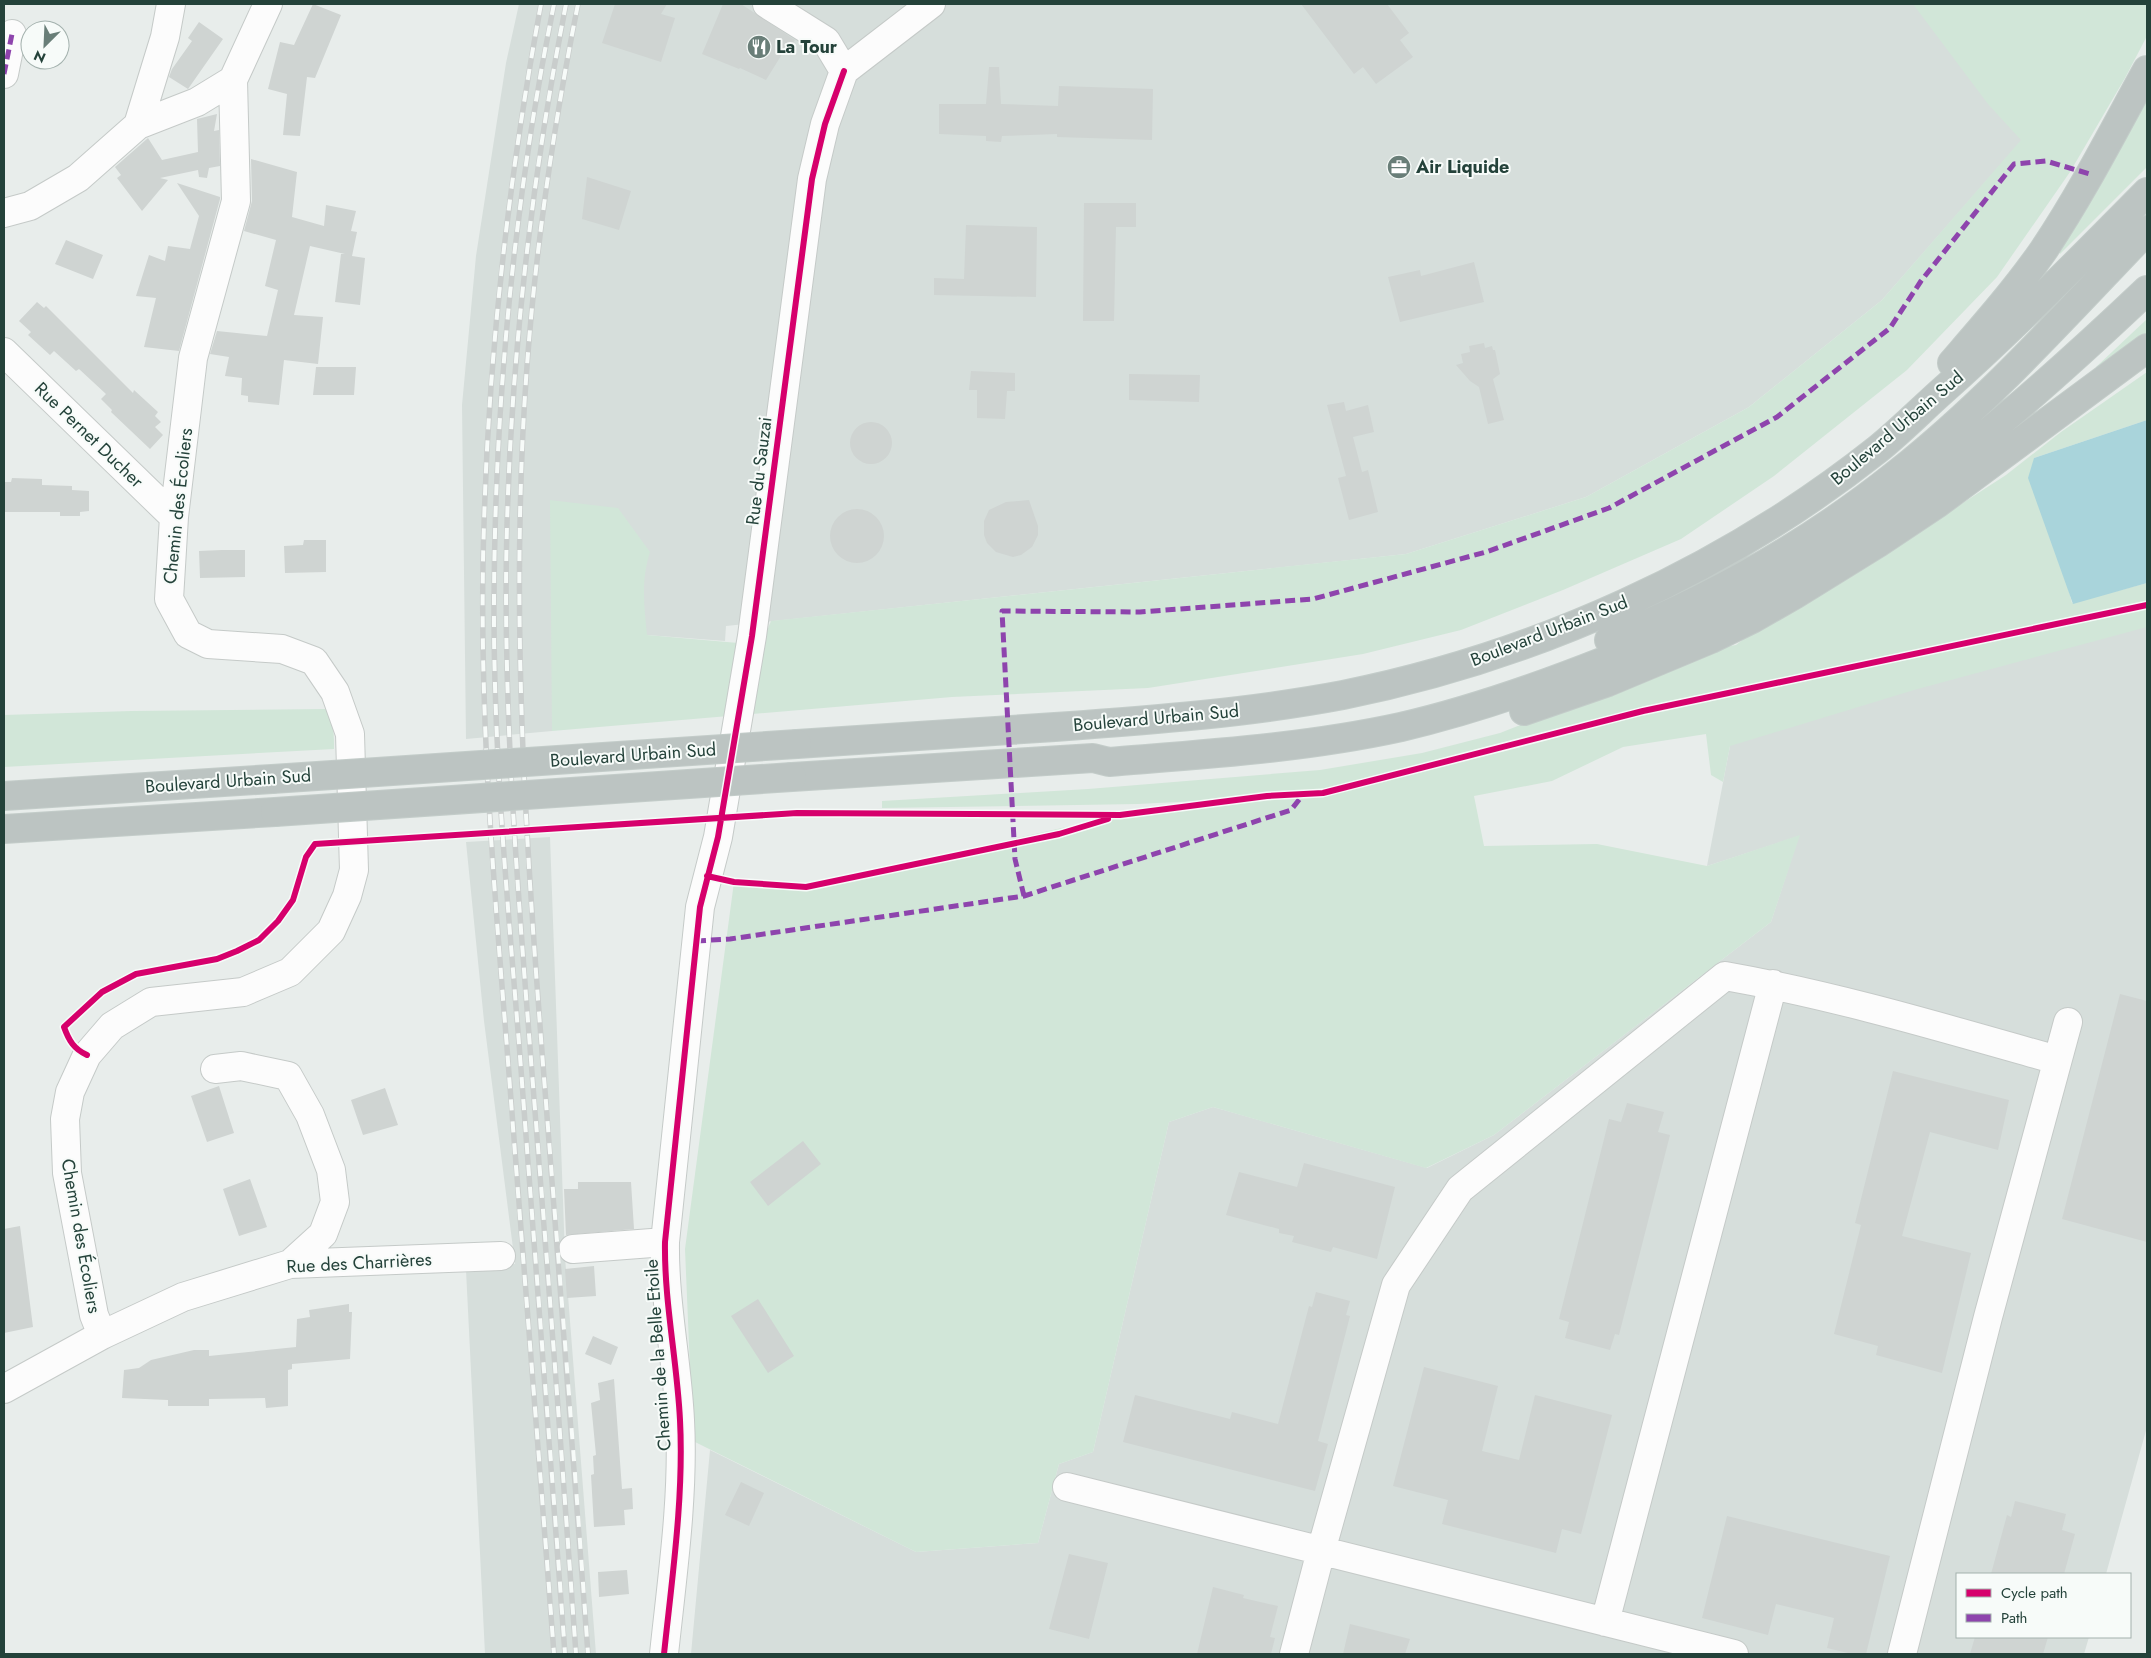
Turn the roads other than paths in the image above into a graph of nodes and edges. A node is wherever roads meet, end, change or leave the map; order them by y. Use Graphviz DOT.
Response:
graph roads {
  1 [pos="172,4"];
  2 [pos="268,4"];
  3 [pos="767,4"];
  4 [pos="930,4"];
  5 [pos="12,34"];
  6 [pos="2147,70"];
  7 [pos="844,71"];
  8 [pos="4,74"];
  9 [pos="233,80"];
  10 [pos="138,125"];
  11 [pos="2147,192"];
  12 [pos="4,213"];
  13 [pos="2147,230"];
  14 [pos="2147,290"];
  15 [pos="2147,348"];
  16 [pos="4,352"];
  17 [pos="1879,448"];
  18 [pos="174,517"];
  19 [pos="1093,758"];
  20 [pos="4,796"];
  21 [pos="4,829"];
  22 [pos="707,876"];
  23 [pos="1773,984"];
  24 [pos="2068,1022"];
  25 [pos="2057,1060"];
  26 [pos="215,1069"];
  27 [pos="666,1242"];
  28 [pos="573,1249"];
  29 [pos="502,1256"];
  30 [pos="290,1264"];
  31 [pos="102,1335"];
  32 [pos="4,1389"];
  33 [pos="1067,1486"];
  34 [pos="1321,1551"];
  35 [pos="1605,1622"];
  36 [pos="664,1654"];
  37 [pos="1294,1654"];
  38 [pos="1734,1654"];
  39 [pos="1902,1654"];
  1 -- 10 [label="street"];
  2 -- 9 [label="street"];
  3 -- 7 [label="street"];
  4 -- 7 [label="street"];
  5 -- 8 [label="street"];
  6 -- 17 [label="highway"];
  7 -- 22 [label="street, Rue du Sauzai"];
  9 -- 10 [label="street"];
  9 -- 18 [label="street, Chemin des Écoliers"];
  10 -- 12 [label="street"];
  11 -- 17 [label="highway, Boulevard Urbain Sud"];
  13 -- 19 [label="highway"];
  14 -- 19 [label="highway"];
  15 -- 19 [label="highway"];
  16 -- 18 [label="street, Rue Pernet Ducher"];
  17 -- 20 [label="highway, Boulevard Urbain Sud, bridge"];
  18 -- 31 [label="street, Chemin des Écoliers, bridge"];
  19 -- 21 [label="highway, Boulevard Urbain Sud, bridge"];
  22 -- 27 [label="street, Chemin de la Belle Etoile"];
  23 -- 25 [label="street"];
  23 -- 34 [label="street"];
  23 -- 35 [label="street"];
  24 -- 25 [label="street"];
  25 -- 39 [label="street"];
  26 -- 30 [label="street"];
  27 -- 28 [label="street"];
  27 -- 36 [label="street, Chemin de la Belle Etoile"];
  29 -- 30 [label="street, Rue des Charrières"];
  30 -- 31 [label="street, Rue des Charrières"];
  31 -- 32 [label="street, Rue des Charrières"];
  33 -- 34 [label="street"];
  34 -- 35 [label="street"];
  34 -- 37 [label="street"];
  35 -- 38 [label="street"];
}
